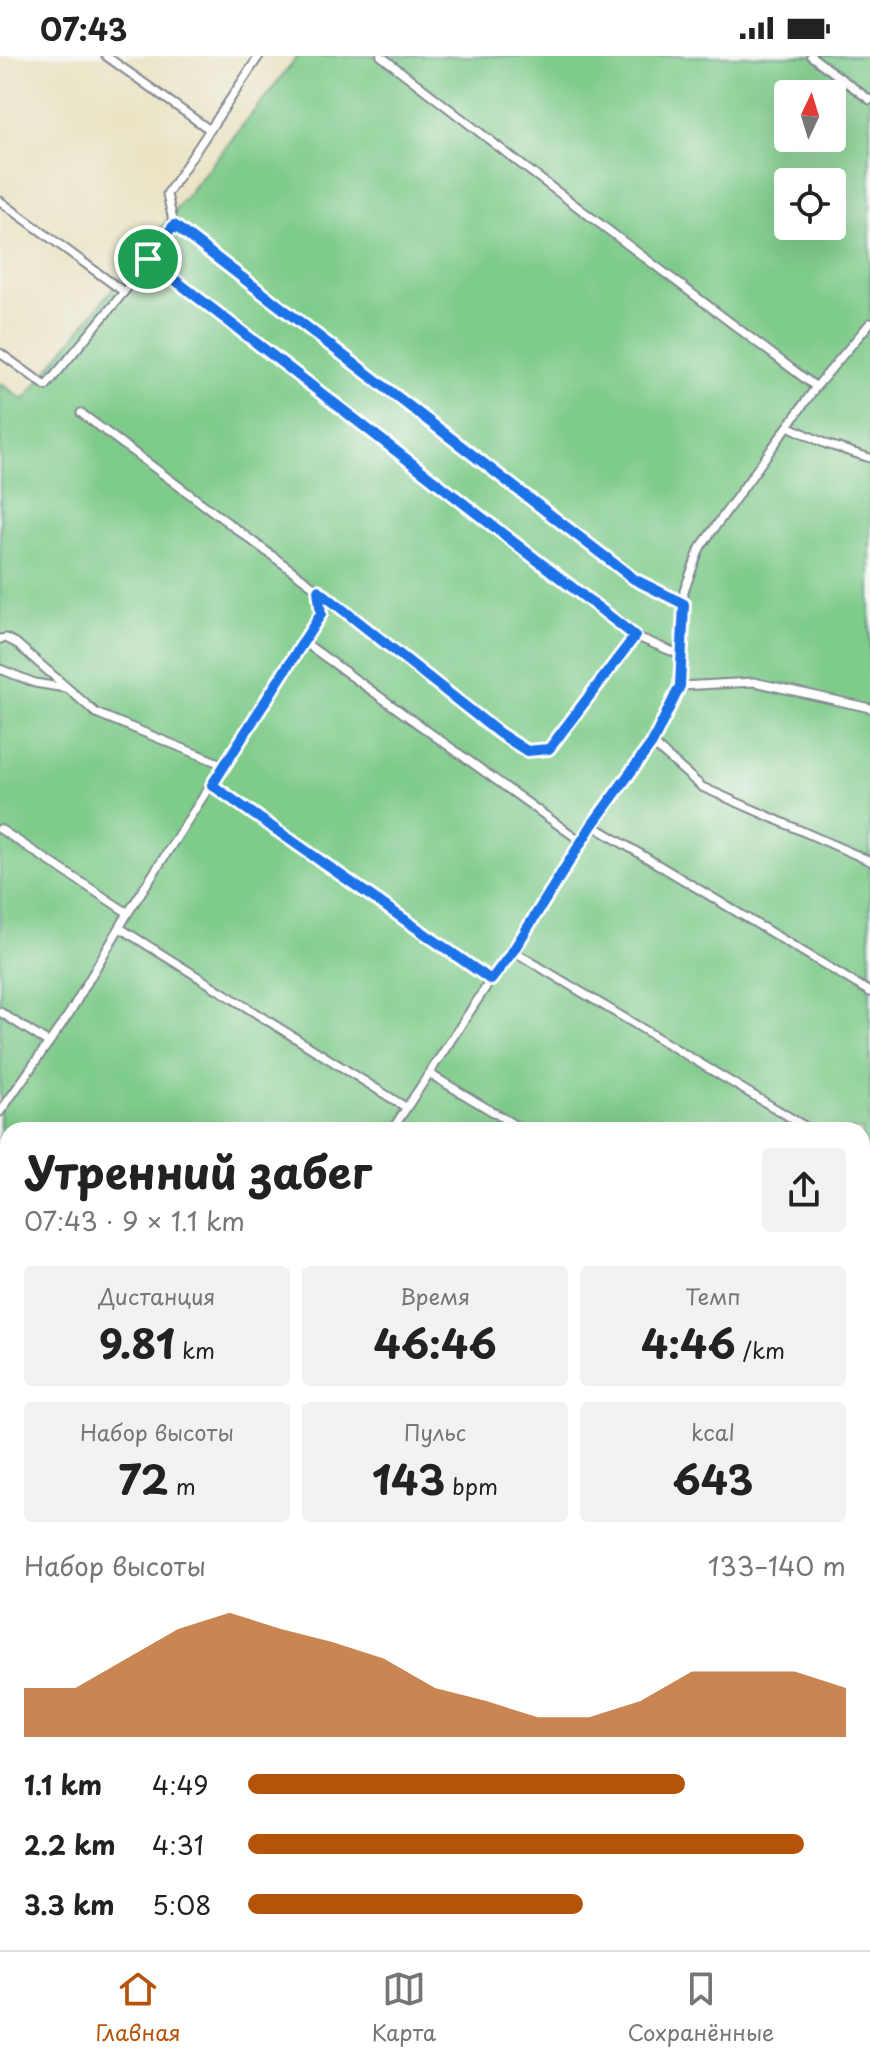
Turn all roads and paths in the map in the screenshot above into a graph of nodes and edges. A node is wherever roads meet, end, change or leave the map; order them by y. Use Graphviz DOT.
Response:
graph roads {
  1 [pos="106,56"];
  2 [pos="259,56"];
  3 [pos="381,56"];
  4 [pos="811,56"];
  5 [pos="870,100"];
  6 [pos="210,130"];
  7 [pos="0,201"];
  8 [pos="174,225"];
  9 [pos="148,259"];
  10 [pos="124,292"];
  11 [pos="870,323"];
  12 [pos="0,353"];
  13 [pos="816,387"];
  14 [pos="81,413"];
  15 [pos="788,426"];
  16 [pos="870,458"];
  17 [pos="318,590"];
  18 [pos="684,604"];
  19 [pos="635,636"];
  20 [pos="0,639"];
  21 [pos="304,642"];
  22 [pos="683,656"];
  23 [pos="0,669"];
  24 [pos="680,686"];
  25 [pos="67,688"];
  26 [pos="870,708"];
  27 [pos="652,743"];
  28 [pos="224,765"];
  29 [pos="212,785"];
  30 [pos="592,825"];
  31 [pos="0,829"];
  32 [pos="582,842"];
  33 [pos="870,861"];
  34 [pos="128,913"];
  35 [pos="120,928"];
  36 [pos="513,951"];
  37 [pos="491,980"];
  38 [pos="870,992"];
  39 [pos="0,1012"];
  40 [pos="49,1043"];
  41 [pos="430,1074"];
  42 [pos="407,1108"];
  43 [pos="0,1112"];
  44 [pos="397,1122"];
  45 [pos="510,1122"];
  46 [pos="798,1122"];
  1 -- 6 [label="lane"];
  2 -- 6 [label="lane"];
  3 -- 13 [label="lane"];
  4 -- 5 [label="lane"];
  6 -- 8 [label="lane"];
  7 -- 10 [label="lane"];
  8 -- 9 [label="lane"];
  8 -- 18 [label="lane"];
  9 -- 10 [label="lane"];
  9 -- 19 [label="lane"];
  10 -- 12 [label="lane"];
  11 -- 13 [label="lane"];
  13 -- 15 [label="lane"];
  14 -- 17 [label="lane"];
  15 -- 16 [label="lane"];
  15 -- 18 [label="lane"];
  17 -- 19 [label="lane"];
  17 -- 21 [label="lane"];
  18 -- 22 [label="lane"];
  19 -- 22 [label="lane"];
  20 -- 25 [label="lane"];
  21 -- 28 [label="lane"];
  21 -- 32 [label="lane"];
  22 -- 24 [label="lane"];
  23 -- 25 [label="lane"];
  24 -- 26 [label="lane"];
  24 -- 27 [label="lane"];
  25 -- 28 [label="lane"];
  27 -- 30 [label="lane"];
  27 -- 33 [label="lane"];
  28 -- 29 [label="lane"];
  29 -- 34 [label="lane"];
  29 -- 37 [label="lane"];
  30 -- 32 [label="lane"];
  30 -- 38 [label="lane"];
  31 -- 34 [label="lane"];
  32 -- 36 [label="lane"];
  34 -- 35 [label="lane"];
  35 -- 40 [label="lane"];
  35 -- 42 [label="lane"];
  36 -- 37 [label="lane"];
  36 -- 46 [label="lane"];
  37 -- 41 [label="lane"];
  39 -- 40 [label="lane"];
  40 -- 43 [label="lane"];
  41 -- 42 [label="lane"];
  41 -- 45 [label="lane"];
  42 -- 44 [label="lane"];
}
